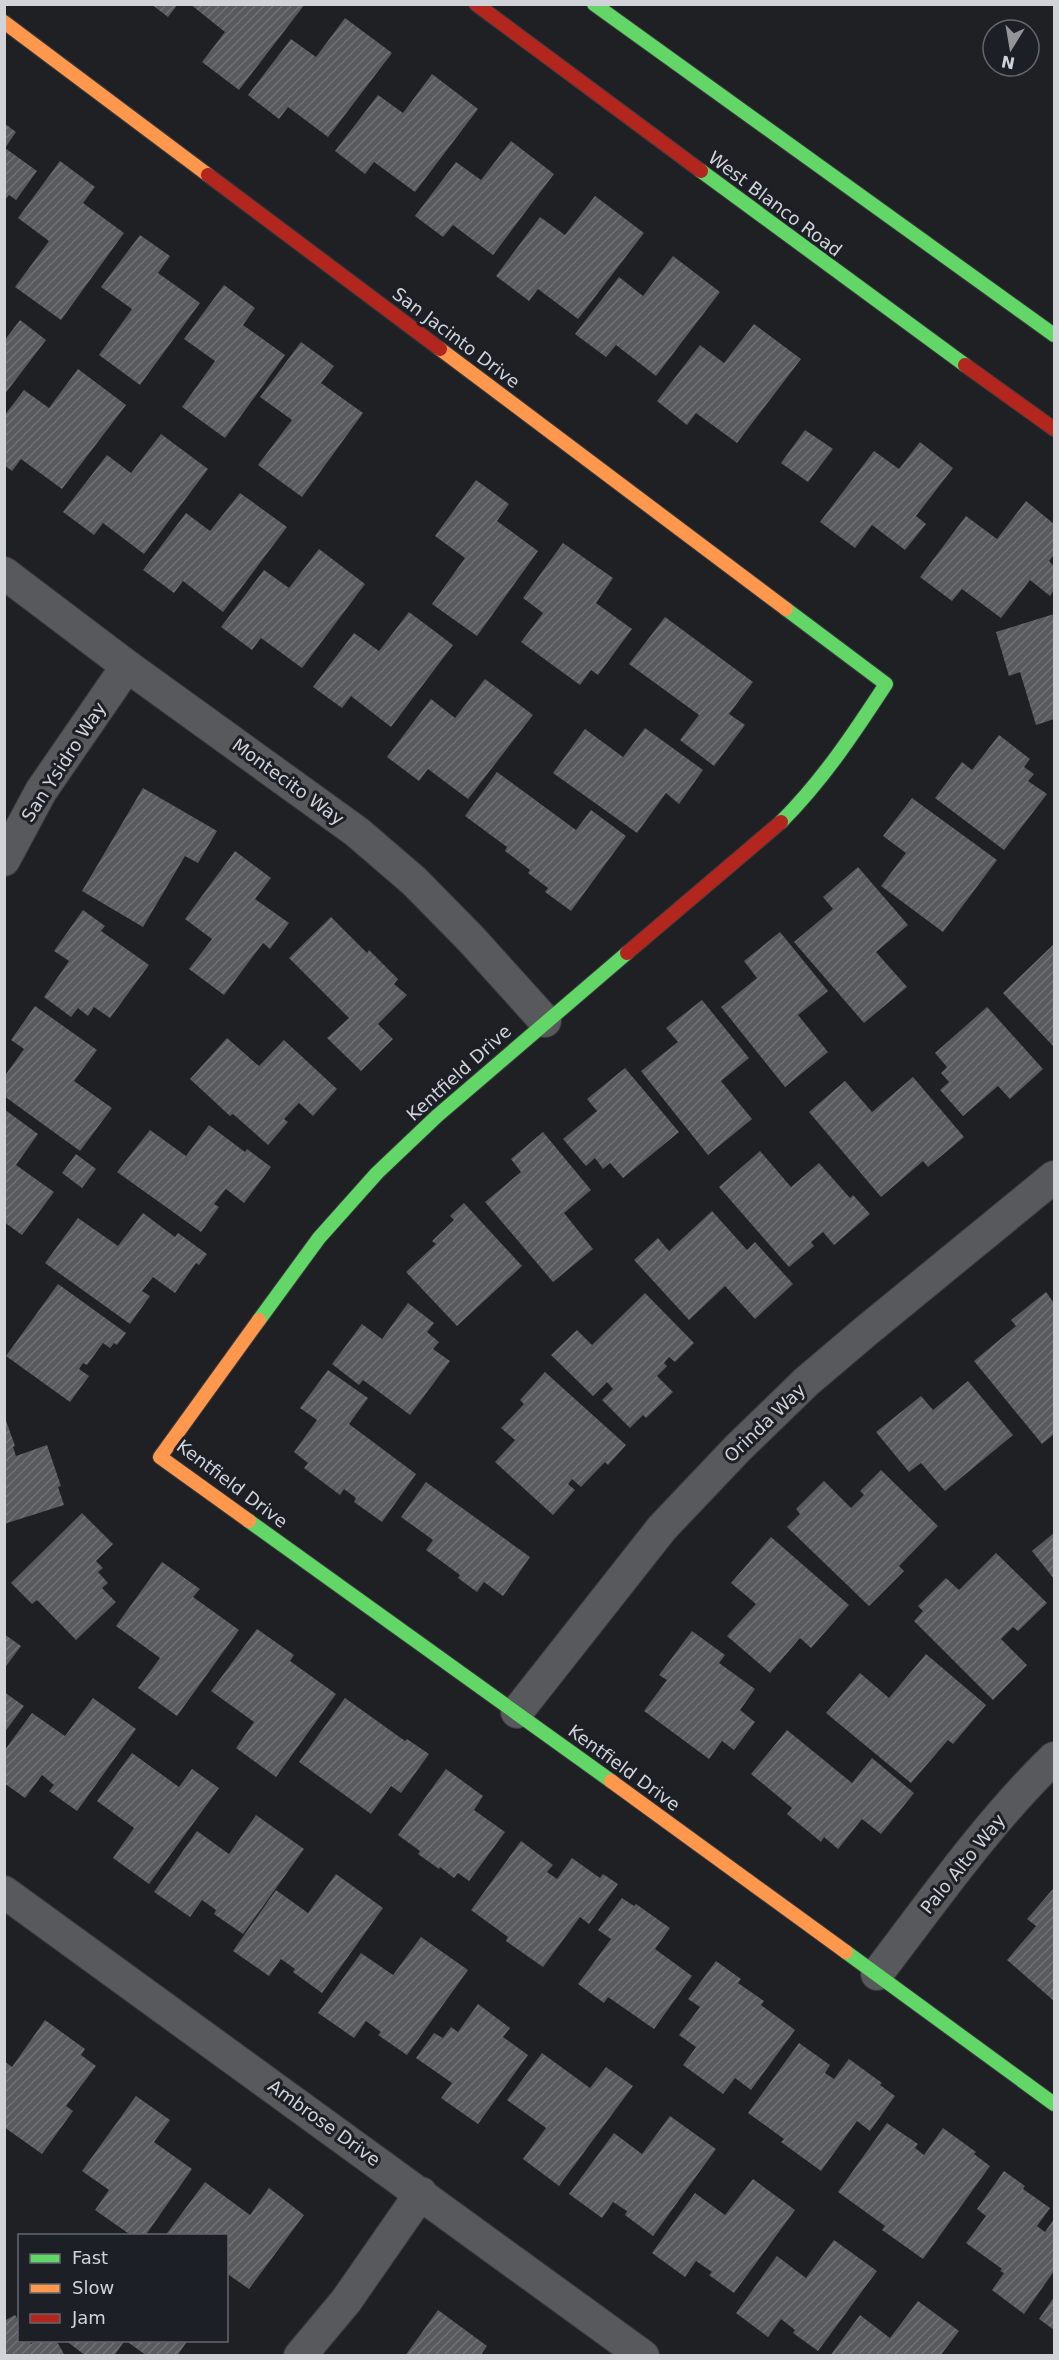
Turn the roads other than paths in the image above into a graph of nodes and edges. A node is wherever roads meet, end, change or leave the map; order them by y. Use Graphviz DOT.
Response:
graph roads {
  1 [pos="476,4"];
  2 [pos="594,4"];
  3 [pos="4,22"];
  4 [pos="1054,334"];
  5 [pos="1054,429"];
  6 [pos="4,573"];
  7 [pos="127,666"];
  8 [pos="886,684"];
  9 [pos="4,860"];
  10 [pos="545,1021"];
  11 [pos="1054,1177"];
  12 [pos="517,1712"];
  13 [pos="1054,1758"];
  14 [pos="5,1895"];
  15 [pos="877,1974"];
  16 [pos="1054,2104"];
  17 [pos="421,2193"];
  18 [pos="300,2355"];
  19 [pos="644,2355"];
  1 -- 5 [label="street, West Blanco Road"];
  2 -- 4 [label="street"];
  3 -- 8 [label="street, San Jacinto Drive"];
  6 -- 7 [label="street, Montecito Way"];
  7 -- 9 [label="street, San Ysidro Way"];
  7 -- 10 [label="street, Montecito Way"];
  8 -- 10 [label="street, Kentfield Drive"];
  10 -- 12 [label="street, Kentfield Drive"];
  11 -- 12 [label="street, Orinda Way"];
  12 -- 15 [label="street, Kentfield Drive"];
  13 -- 15 [label="street, Palo Alto Way"];
  14 -- 17 [label="street, Ambrose Drive"];
  15 -- 16 [label="street, Kentfield Drive"];
  17 -- 18 [label="street"];
  17 -- 19 [label="street, Ambrose Drive"];
}
